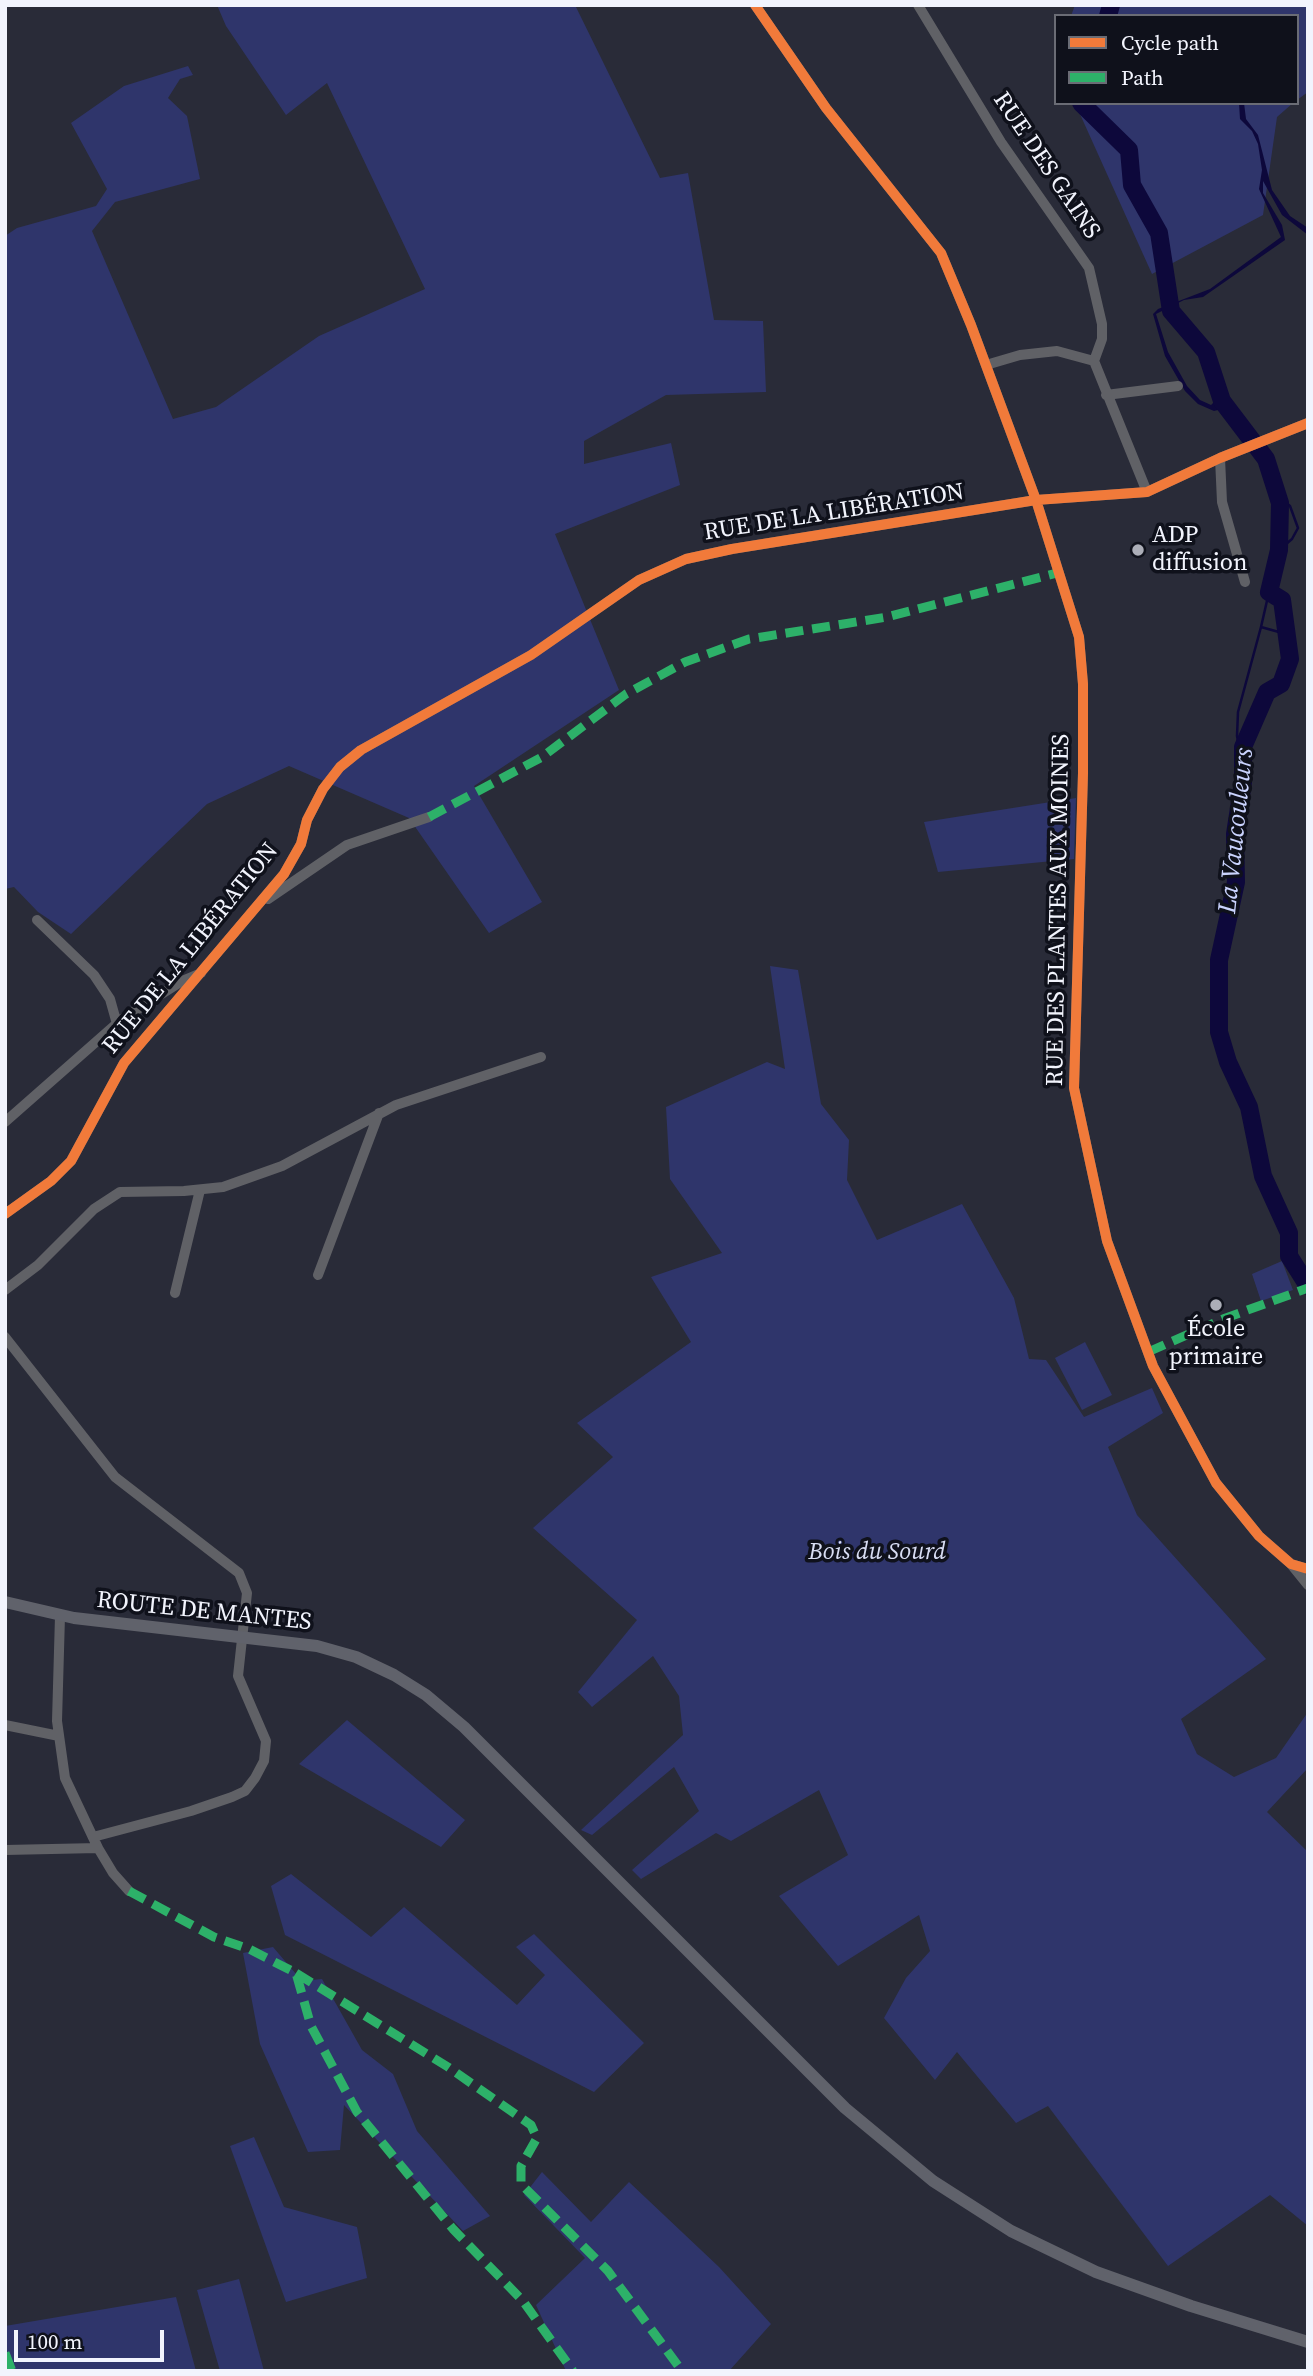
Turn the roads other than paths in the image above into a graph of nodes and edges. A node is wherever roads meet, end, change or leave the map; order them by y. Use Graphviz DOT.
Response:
graph roads {
  1 [pos="755,5"];
  2 [pos="918,5"];
  3 [pos="1094,361"];
  4 [pos="986,365"];
  5 [pos="1178,386"];
  6 [pos="1106,395"];
  7 [pos="1308,423"];
  8 [pos="1220,458"];
  9 [pos="1147,492"];
  10 [pos="1036,500"];
  11 [pos="1245,582"];
  12 [pos="429,817"];
  13 [pos="257,907"];
  14 [pos="37,920"];
  15 [pos="204,972"];
  16 [pos="117,1024"];
  17 [pos="541,1057"];
  18 [pos="379,1113"];
  19 [pos="5,1122"];
  20 [pos="200,1190"];
  21 [pos="5,1214"];
  22 [pos="318,1275"];
  23 [pos="5,1290"];
  24 [pos="174,1293"];
  25 [pos="5,1337"];
  26 [pos="1291,1564"];
  27 [pos="1308,1569"];
  28 [pos="1308,1585"];
  29 [pos="5,1602"];
  30 [pos="60,1616"];
  31 [pos="243,1636"];
  32 [pos="5,1725"];
  33 [pos="59,1736"];
  34 [pos="93,1837"];
  35 [pos="98,1848"];
  36 [pos="5,1850"];
  37 [pos="130,1891"];
  38 [pos="1253,2327"];
  39 [pos="1308,2342"];
  40 [pos="1308,2348"];
  1 -- 4 [label="street, RUE DES PLANTES AUX MOINES"];
  2 -- 3 [label="street, RUE DES GAINS"];
  3 -- 4 [label="street"];
  3 -- 6 [label="street"];
  4 -- 10 [label="street, RUE DES PLANTES AUX MOINES"];
  5 -- 6 [label="street"];
  6 -- 9 [label="street"];
  7 -- 8 [label="street"];
  8 -- 9 [label="street"];
  8 -- 11 [label="street"];
  9 -- 10 [label="street, RUE DE LA LIBÉRATION"];
  10 -- 13 [label="street, RUE DE LA LIBÉRATION"];
  10 -- 26 [label="street, RUE DES PLANTES AUX MOINES"];
  12 -- 13 [label="street"];
  13 -- 15 [label="street, RUE DE LA LIBÉRATION"];
  14 -- 16 [label="street"];
  15 -- 16 [label="street"];
  15 -- 21 [label="street, RUE DE LA LIBÉRATION"];
  16 -- 19 [label="street"];
  17 -- 18 [label="street"];
  18 -- 20 [label="street"];
  18 -- 22 [label="street"];
  20 -- 23 [label="street"];
  20 -- 24 [label="street"];
  25 -- 31 [label="street"];
  26 -- 27 [label="street"];
  26 -- 28 [label="street"];
  29 -- 30 [label="main road, ROUTE DE MANTES"];
  30 -- 31 [label="main road, ROUTE DE MANTES"];
  30 -- 33 [label="street"];
  31 -- 34 [label="street"];
  31 -- 38 [label="main road, ROUTE DE MANTES"];
  32 -- 33 [label="street"];
  33 -- 34 [label="street"];
  34 -- 35 [label="street"];
  35 -- 36 [label="street"];
  35 -- 37 [label="street"];
  38 -- 39 [label="main road"];
  38 -- 40 [label="main road"];
}
